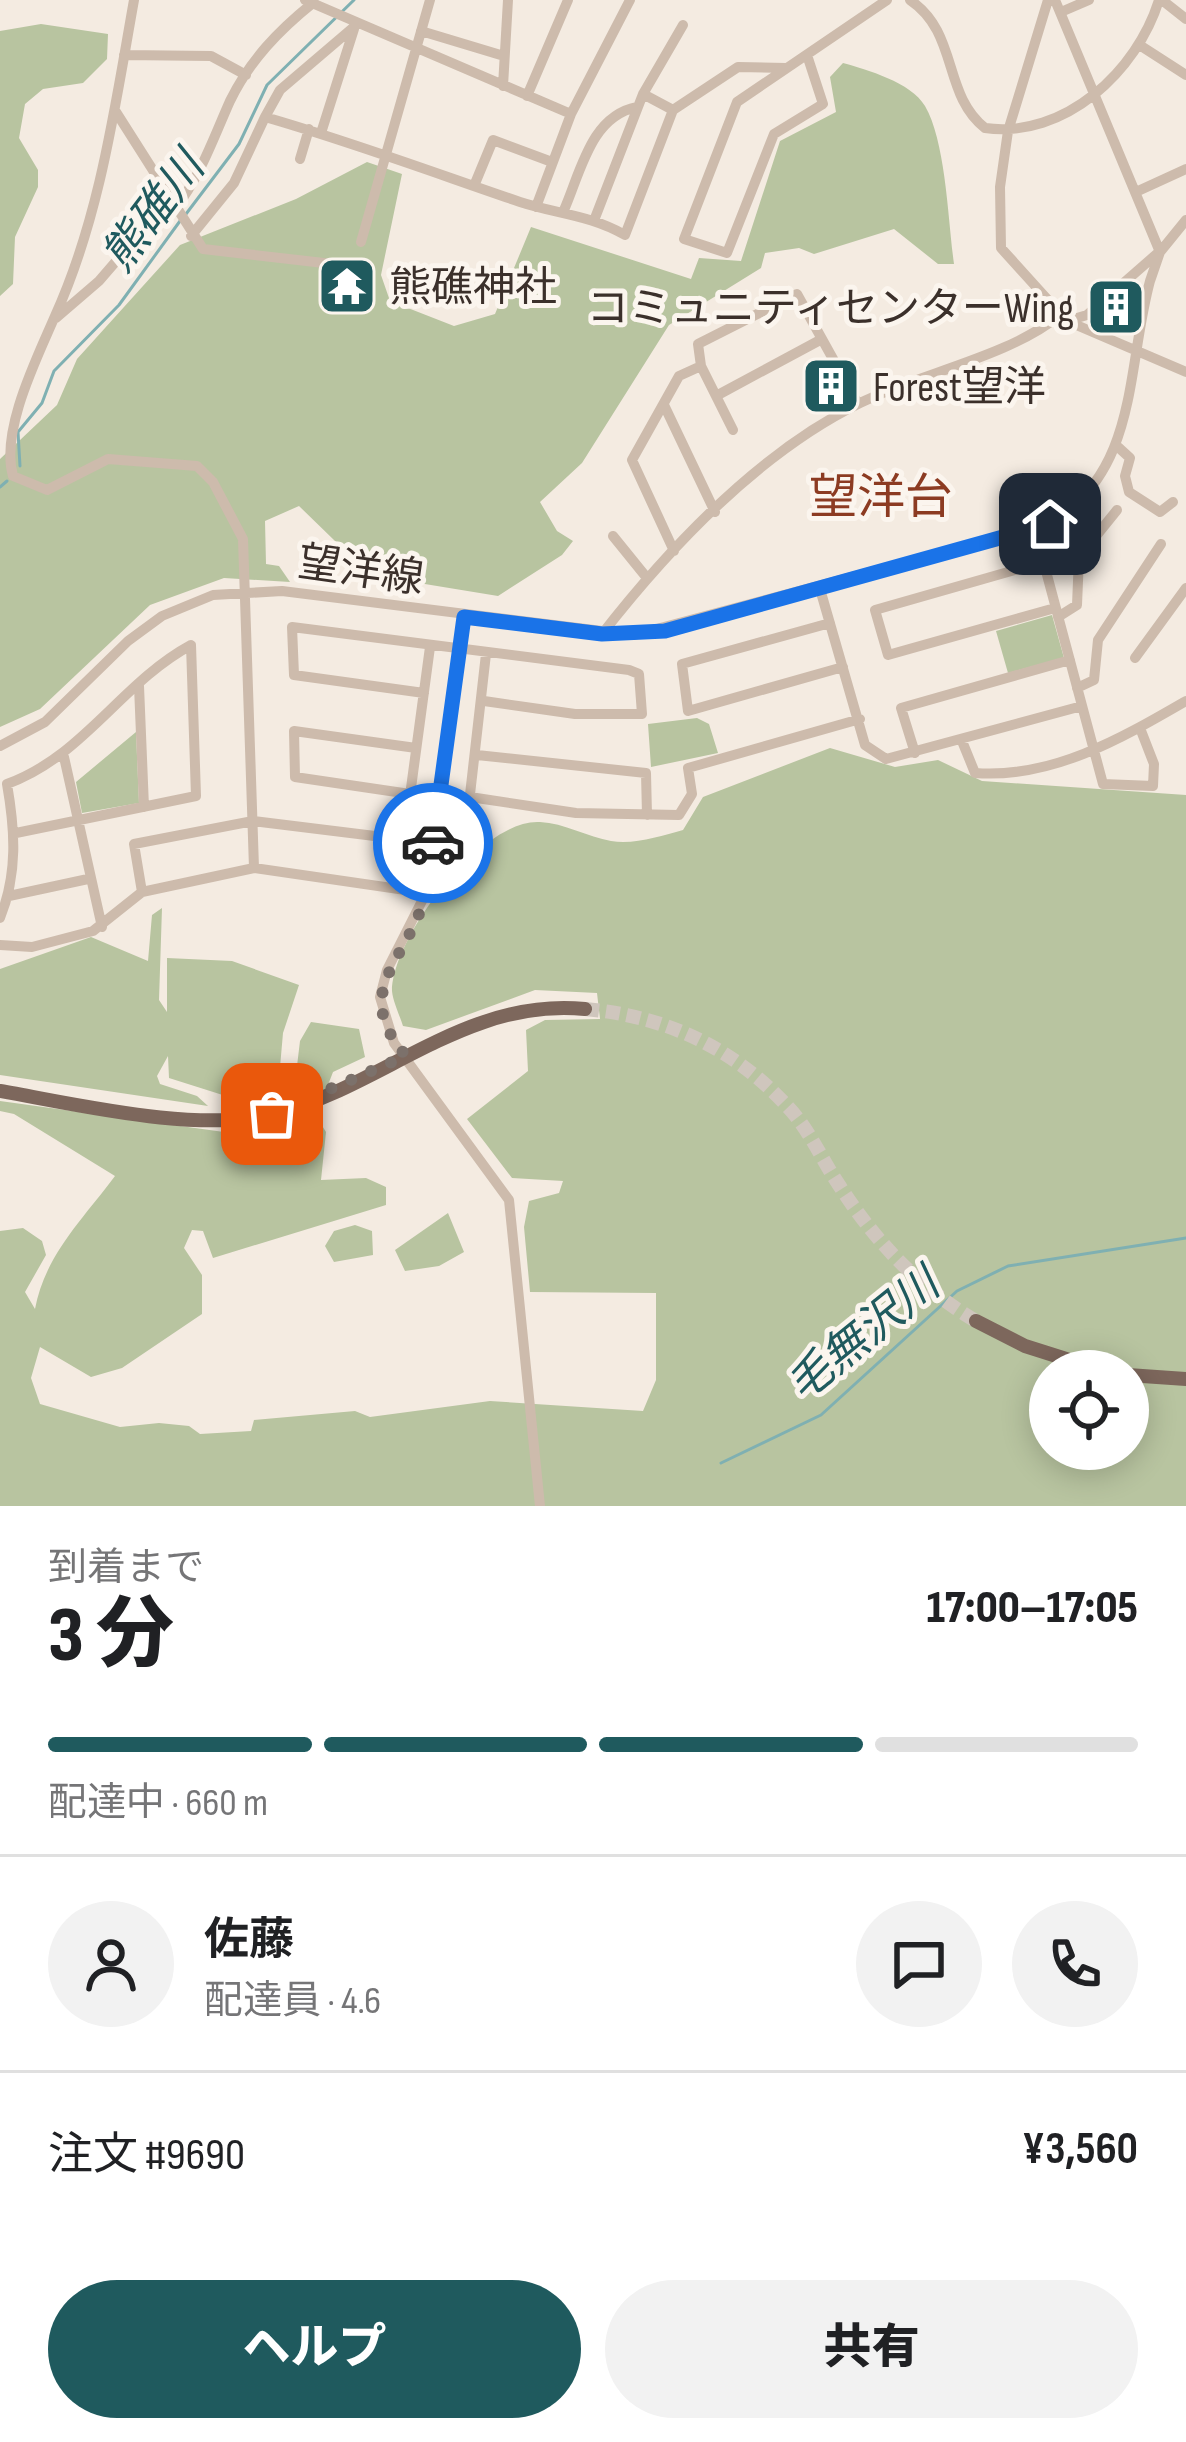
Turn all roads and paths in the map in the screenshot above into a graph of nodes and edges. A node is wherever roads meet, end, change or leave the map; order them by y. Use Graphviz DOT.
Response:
graph roads {
  1 [pos="134,0"];
  2 [pos="430,0"];
  3 [pos="508,0"];
  4 [pos="568,0"];
  5 [pos="630,0"];
  6 [pos="887,0"];
  7 [pos="910,0"];
  8 [pos="1090,0"];
  9 [pos="1161,0"];
  10 [pos="311,1"];
  11 [pos="1054,4"];
  12 [pos="1186,19"];
  13 [pos="345,21"];
  14 [pos="683,25"];
  15 [pos="421,31"];
  16 [pos="1141,46"];
  17 [pos="416,51"];
  18 [pos="124,55"];
  19 [pos="807,55"];
  20 [pos="504,56"];
  21 [pos="786,68"];
  22 [pos="246,75"];
  23 [pos="1186,75"];
  24 [pos="503,86"];
  25 [pos="643,94"];
  26 [pos="1094,94"];
  27 [pos="527,96"];
  28 [pos="637,107"];
  29 [pos="673,110"];
  30 [pos="116,112"];
  31 [pos="571,114"];
  32 [pos="265,117"];
  33 [pos="1008,130"];
  34 [pos="315,131"];
  35 [pos="386,152"];
  36 [pos="300,159"];
  37 [pos="552,163"];
  38 [pos="1186,169"];
  39 [pos="474,186"];
  40 [pos="1138,191"];
  41 [pos="536,207"];
  42 [pos="564,210"];
  43 [pos="180,217"];
  44 [pos="596,218"];
  45 [pos="1186,220"];
  46 [pos="361,242"];
  47 [pos="1160,252"];
  48 [pos="341,265"];
  49 [pos="1064,318"];
  50 [pos="54,320"];
  51 [pos="822,339"];
  52 [pos="1137,351"];
  53 [pos="701,366"];
  54 [pos="1186,372"];
  55 [pos="716,396"];
  56 [pos="858,404"];
  57 [pos="664,405"];
  58 [pos="734,430"];
  59 [pos="1118,447"];
  60 [pos="1173,502"];
  61 [pos="1117,510"];
  62 [pos="715,512"];
  63 [pos="1035,530"];
  64 [pos="613,536"];
  65 [pos="1161,544"];
  66 [pos="674,550"];
  67 [pos="1043,562"];
  68 [pos="646,578"];
  69 [pos="1186,588"];
  70 [pos="820,589"];
  71 [pos="246,590"];
  72 [pos="1056,612"];
  73 [pos="464,617"];
  74 [pos="830,622"];
  75 [pos="602,634"];
  76 [pos="430,647"];
  77 [pos="458,651"];
  78 [pos="486,654"];
  79 [pos="1135,658"];
  80 [pos="1070,660"];
  81 [pos="843,668"];
  82 [pos="139,686"];
  83 [pos="1077,688"];
  84 [pos="424,693"];
  85 [pos="484,701"];
  86 [pos="1185,704"];
  87 [pos="1082,706"];
  88 [pos="860,719"];
  89 [pos="1140,728"];
  90 [pos="962,741"];
  91 [pos="0,746"];
  92 [pos="416,748"];
  93 [pos="1094,750"];
  94 [pos="915,753"];
  95 [pos="477,755"];
  96 [pos="64,757"];
  97 [pos="410,794"];
  98 [pos="470,797"];
  99 [pos="143,807"];
  100 [pos="647,815"];
  101 [pos="78,820"];
  102 [pos="253,821"];
  103 [pos="16,833"];
  104 [pos="404,840"];
  105 [pos="433,844"];
  106 [pos="254,868"];
  107 [pos="88,879"];
  108 [pos="142,892"];
  109 [pos="426,893"];
  110 [pos="9,896"];
  111 [pos="0,917"];
  112 [pos="102,927"];
  113 [pos="0,945"];
  114 [pos="585,1009"];
  115 [pos="406,1056"];
  116 [pos="0,1091"];
  117 [pos="976,1321"];
  118 [pos="1038,1350"];
  119 [pos="1149,1376"];
  120 [pos="1186,1379"];
  121 [pos="540,1506"];
  1 -- 18 [label="street"];
  2 -- 15 [label="street"];
  3 -- 20 [label="street"];
  4 -- 27 [label="street"];
  5 -- 31 [label="street"];
  6 -- 19 [label="street"];
  7 -- 33 [label="street"];
  8 -- 11 [label="street"];
  9 -- 12 [label="street"];
  9 -- 16 [label="street"];
  10 -- 13 [label="street"];
  10 -- 22 [label="street"];
  11 -- 26 [label="street"];
  11 -- 33 [label="street"];
  13 -- 17 [label="street"];
  13 -- 32 [label="street"];
  13 -- 34 [label="street"];
  14 -- 25 [label="street"];
  15 -- 17 [label="street"];
  15 -- 20 [label="street"];
  16 -- 23 [label="street"];
  16 -- 26 [label="street"];
  17 -- 24 [label="street"];
  17 -- 35 [label="street"];
  18 -- 22 [label="street"];
  18 -- 30 [label="street"];
  19 -- 21 [label="street"];
  19 -- 21 [label="street"];
  20 -- 24 [label="street"];
  21 -- 29 [label="street"];
  22 -- 43 [label="street"];
  24 -- 27 [label="street"];
  25 -- 28 [label="street"];
  25 -- 29 [label="street"];
  26 -- 33 [label="street"];
  26 -- 40 [label="street"];
  27 -- 31 [label="street"];
  28 -- 42 [label="street"];
  28 -- 44 [label="street"];
  29 -- 44 [label="street"];
  30 -- 43 [label="street"];
  30 -- 50 [label="street"];
  31 -- 37 [label="street"];
  32 -- 34 [label="street"];
  32 -- 43 [label="street"];
  33 -- 49 [label="street"];
  34 -- 35 [label="street"];
  34 -- 36 [label="street"];
  35 -- 39 [label="street"];
  35 -- 46 [label="street"];
  37 -- 39 [label="street"];
  37 -- 41 [label="street"];
  38 -- 40 [label="street"];
  39 -- 41 [label="street"];
  40 -- 47 [label="street"];
  41 -- 42 [label="street"];
  42 -- 44 [label="street"];
  43 -- 48 [label="street"];
  43 -- 50 [label="street"];
  45 -- 47 [label="street, 望洋線"];
  47 -- 49 [label="street"];
  47 -- 52 [label="street, 望洋線"];
  49 -- 52 [label="street"];
  49 -- 56 [label="street"];
  50 -- 71 [label="street"];
  51 -- 53 [label="street"];
  51 -- 55 [label="street"];
  51 -- 56 [label="street"];
  52 -- 54 [label="street"];
  52 -- 59 [label="street, 望洋線"];
  53 -- 55 [label="street"];
  53 -- 57 [label="street"];
  55 -- 58 [label="street"];
  56 -- 62 [label="street"];
  57 -- 62 [label="street"];
  57 -- 66 [label="street"];
  59 -- 60 [label="street"];
  59 -- 63 [label="street, 望洋線"];
  61 -- 72 [label="street"];
  62 -- 66 [label="street"];
  63 -- 67 [label="street"];
  63 -- 70 [label="street, 望洋線"];
  64 -- 68 [label="street"];
  65 -- 83 [label="street"];
  66 -- 68 [label="street"];
  67 -- 72 [label="street"];
  67 -- 72 [label="street"];
  68 -- 75 [label="street"];
  69 -- 79 [label="street"];
  70 -- 74 [label="street"];
  70 -- 75 [label="street, 望洋線"];
  71 -- 73 [label="street, 望洋線"];
  71 -- 91 [label="street, 望洋線"];
  71 -- 102 [label="street"];
  72 -- 80 [label="street"];
  73 -- 75 [label="street, 望洋線"];
  73 -- 77 [label="street"];
  74 -- 81 [label="street"];
  74 -- 81 [label="street"];
  76 -- 77 [label="street"];
  76 -- 84 [label="street"];
  76 -- 84 [label="street"];
  77 -- 78 [label="street"];
  77 -- 105 [label="street"];
  78 -- 85 [label="street"];
  78 -- 85 [label="street"];
  80 -- 83 [label="street"];
  80 -- 94 [label="street"];
  81 -- 88 [label="street"];
  82 -- 96 [label="street"];
  82 -- 99 [label="street"];
  82 -- 99 [label="street"];
  83 -- 87 [label="street"];
  84 -- 92 [label="street"];
  85 -- 95 [label="street"];
  86 -- 89 [label="street"];
  87 -- 90 [label="street"];
  87 -- 93 [label="street"];
  88 -- 94 [label="street"];
  88 -- 100 [label="street"];
  89 -- 93 [label="street"];
  89 -- 93 [label="street"];
  90 -- 93 [label="street"];
  90 -- 94 [label="street"];
  92 -- 97 [label="street"];
  92 -- 97 [label="street"];
  95 -- 98 [label="street"];
  95 -- 100 [label="street"];
  96 -- 101 [label="street"];
  96 -- 103 [label="street"];
  97 -- 104 [label="street"];
  98 -- 100 [label="street"];
  98 -- 105 [label="street"];
  99 -- 101 [label="street"];
  101 -- 103 [label="street"];
  101 -- 107 [label="street"];
  102 -- 104 [label="street"];
  102 -- 106 [label="street"];
  102 -- 108 [label="street"];
  103 -- 110 [label="street"];
  104 -- 105 [label="street"];
  105 -- 109 [label="street"];
  106 -- 108 [label="street"];
  106 -- 109 [label="street"];
  107 -- 110 [label="street"];
  107 -- 112 [label="street"];
  108 -- 112 [label="street"];
  109 -- 115 [label="street"];
  110 -- 111 [label="street"];
  112 -- 113 [label="street"];
  114 -- 115 [label="main road"];
  115 -- 116 [label="main road"];
  115 -- 121 [label="street"];
  117 -- 118 [label="main road"];
  119 -- 120 [label="main road"];
}
